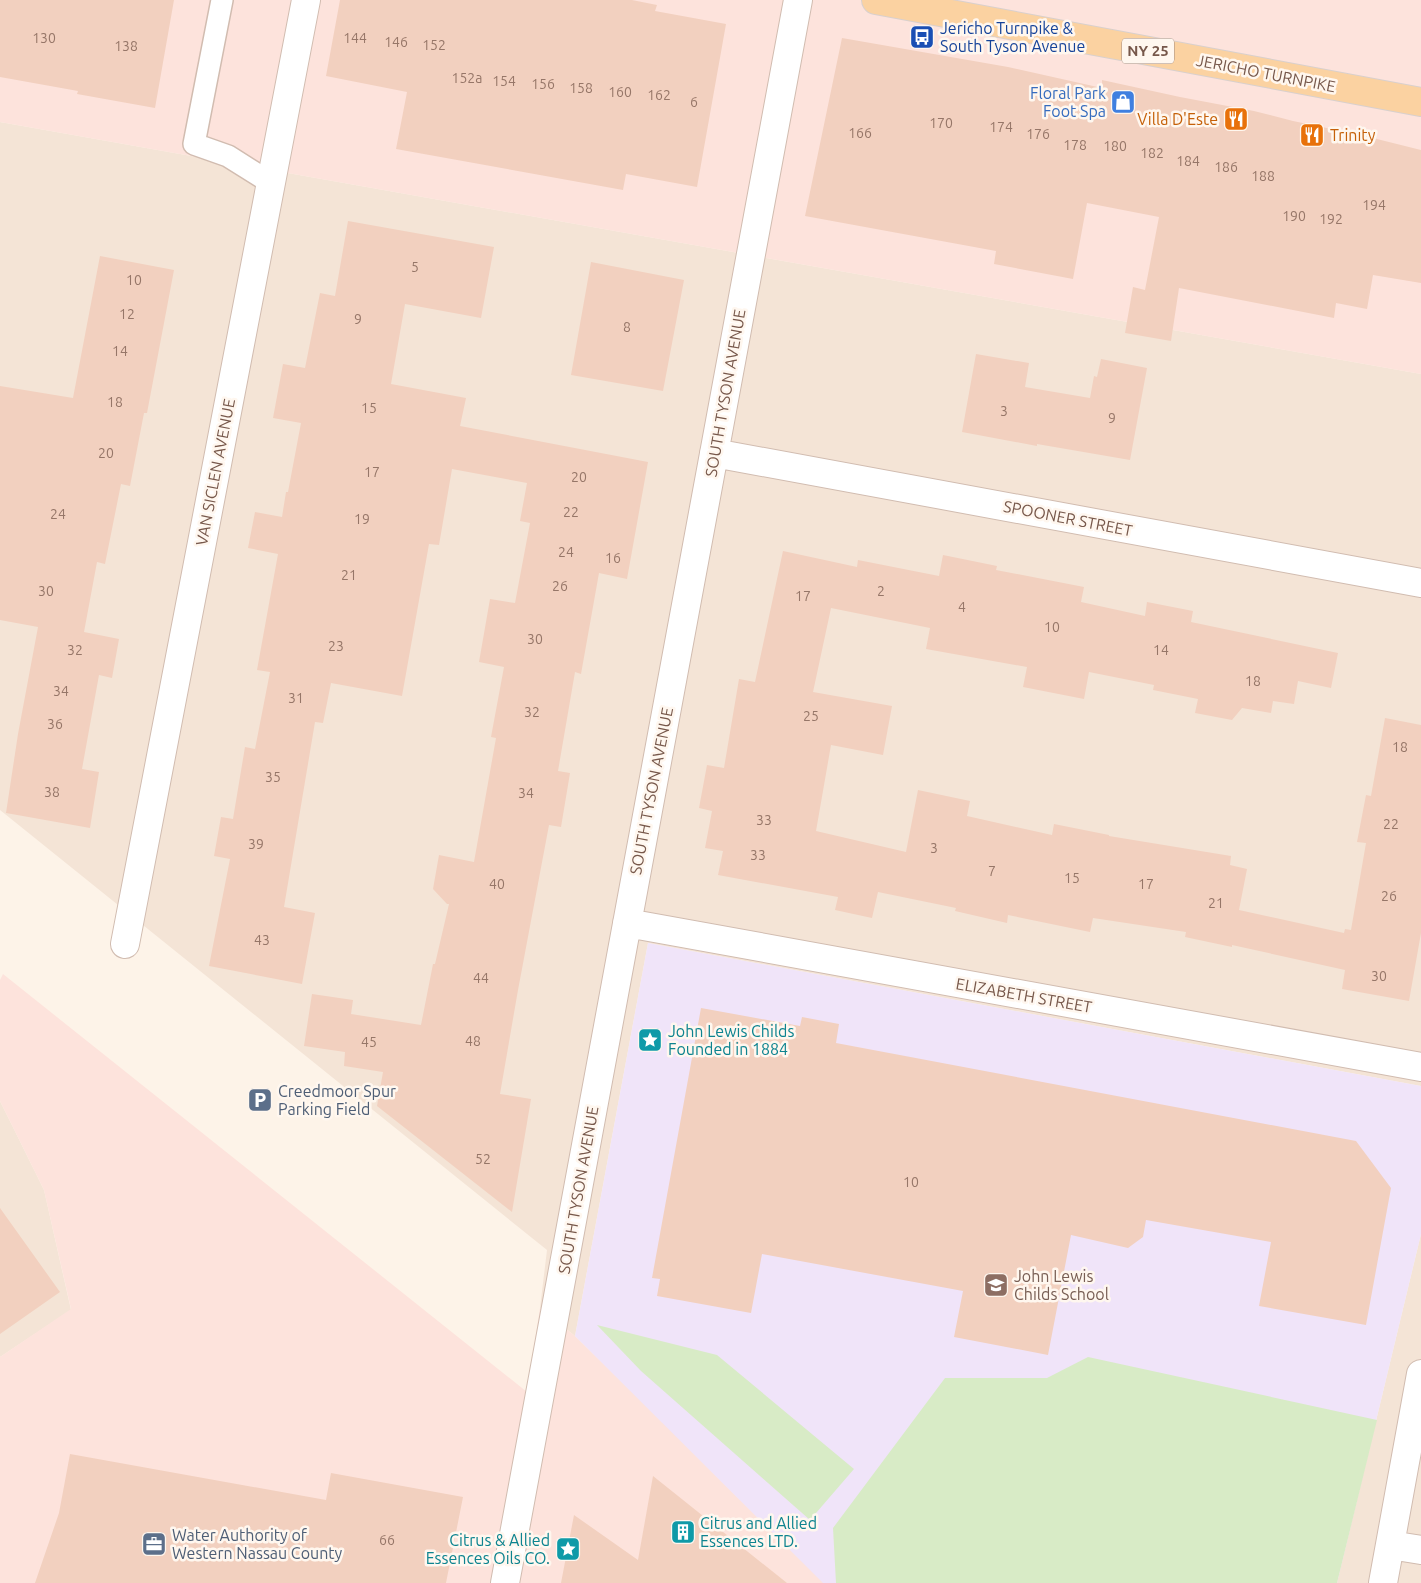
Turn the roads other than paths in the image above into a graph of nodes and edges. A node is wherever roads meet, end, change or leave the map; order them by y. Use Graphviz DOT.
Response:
graph roads {
  1 [pos="222,0"];
  2 [pos="306,0"];
  3 [pos="798,0"];
  4 [pos="876,0"];
  5 [pos="1421,102"];
  6 [pos="271,183"];
  7 [pos="714,453"];
  8 [pos="1421,583"];
  9 [pos="627,922"];
  10 [pos="125,944"];
  11 [pos="1421,1067"];
  12 [pos="1421,1374"];
  13 [pos="1390,1545"];
  14 [pos="1421,1550"];
  15 [pos="505,1583"];
  16 [pos="1383,1583"];
  1 -- 6 [label="lane"];
  2 -- 6 [label="street, VAN SICLEN AVENUE"];
  3 -- 7 [label="street, SOUTH TYSON AVENUE"];
  4 -- 5 [label="main road, JERICHO TURNPIKE / NY 25"];
  6 -- 10 [label="street, VAN SICLEN AVENUE"];
  7 -- 8 [label="street, SPOONER STREET"];
  7 -- 9 [label="street, SOUTH TYSON AVENUE"];
  9 -- 11 [label="street, ELIZABETH STREET"];
  9 -- 15 [label="street, SOUTH TYSON AVENUE"];
  12 -- 13 [label="street"];
  13 -- 14 [label="street"];
  13 -- 16 [label="street"];
}
